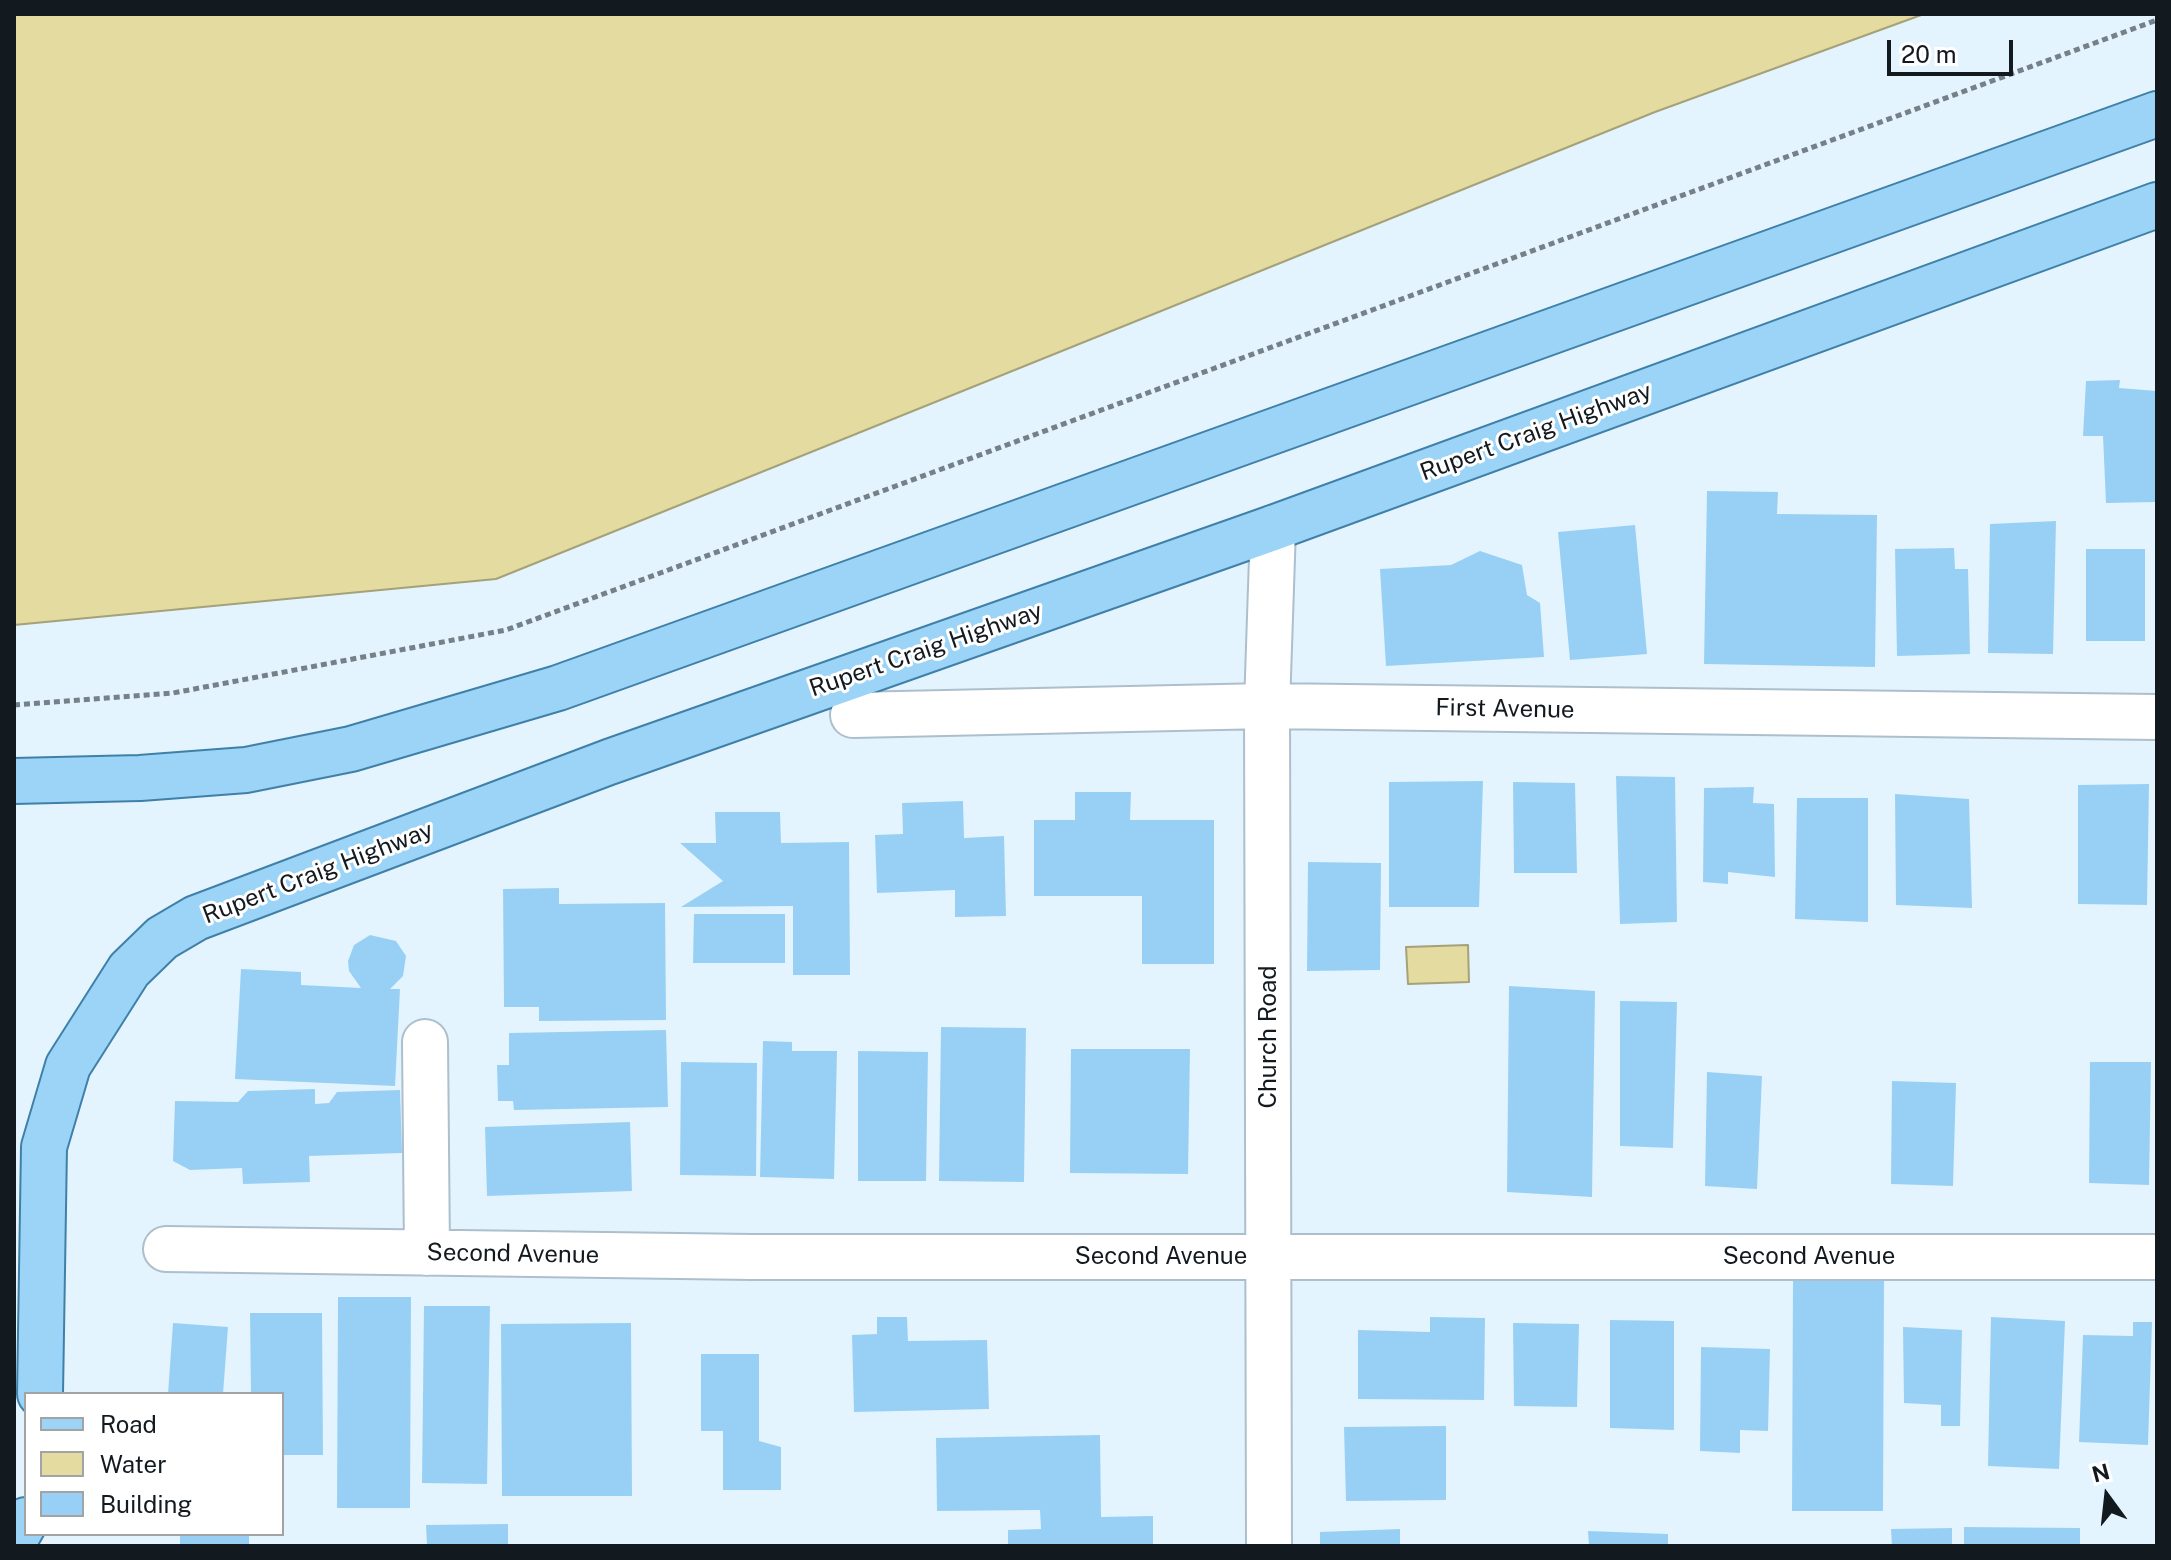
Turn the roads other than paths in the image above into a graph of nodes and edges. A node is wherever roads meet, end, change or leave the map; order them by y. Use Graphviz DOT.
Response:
graph roads {
  1 [pos="2157,114"];
  2 [pos="2157,205"];
  3 [pos="1273,528"];
  4 [pos="1267,706"];
  5 [pos="853,715"];
  6 [pos="2157,717"];
  7 [pos="14,781"];
  8 [pos="425,1042"];
  9 [pos="166,1249"];
  10 [pos="427,1253"];
  11 [pos="1271,1256"];
  12 [pos="2157,1257"];
  13 [pos="40,1392"];
  14 [pos="24,1524"];
  15 [pos="14,1541"];
  16 [pos="1269,1546"];
  1 -- 7 [label="main road"];
  2 -- 3 [label="main road, Rupert Craig Highway"];
  3 -- 4 [label="street, Church Road"];
  3 -- 13 [label="main road, Rupert Craig Highway"];
  4 -- 5 [label="street, First Avenue"];
  4 -- 6 [label="street, First Avenue"];
  4 -- 11 [label="street, Church Road"];
  8 -- 10 [label="street"];
  9 -- 10 [label="street, Second Avenue"];
  10 -- 11 [label="street, Second Avenue"];
  11 -- 12 [label="street, Second Avenue"];
  11 -- 16 [label="street, Church Road"];
  14 -- 15 [label="main road"];
}
